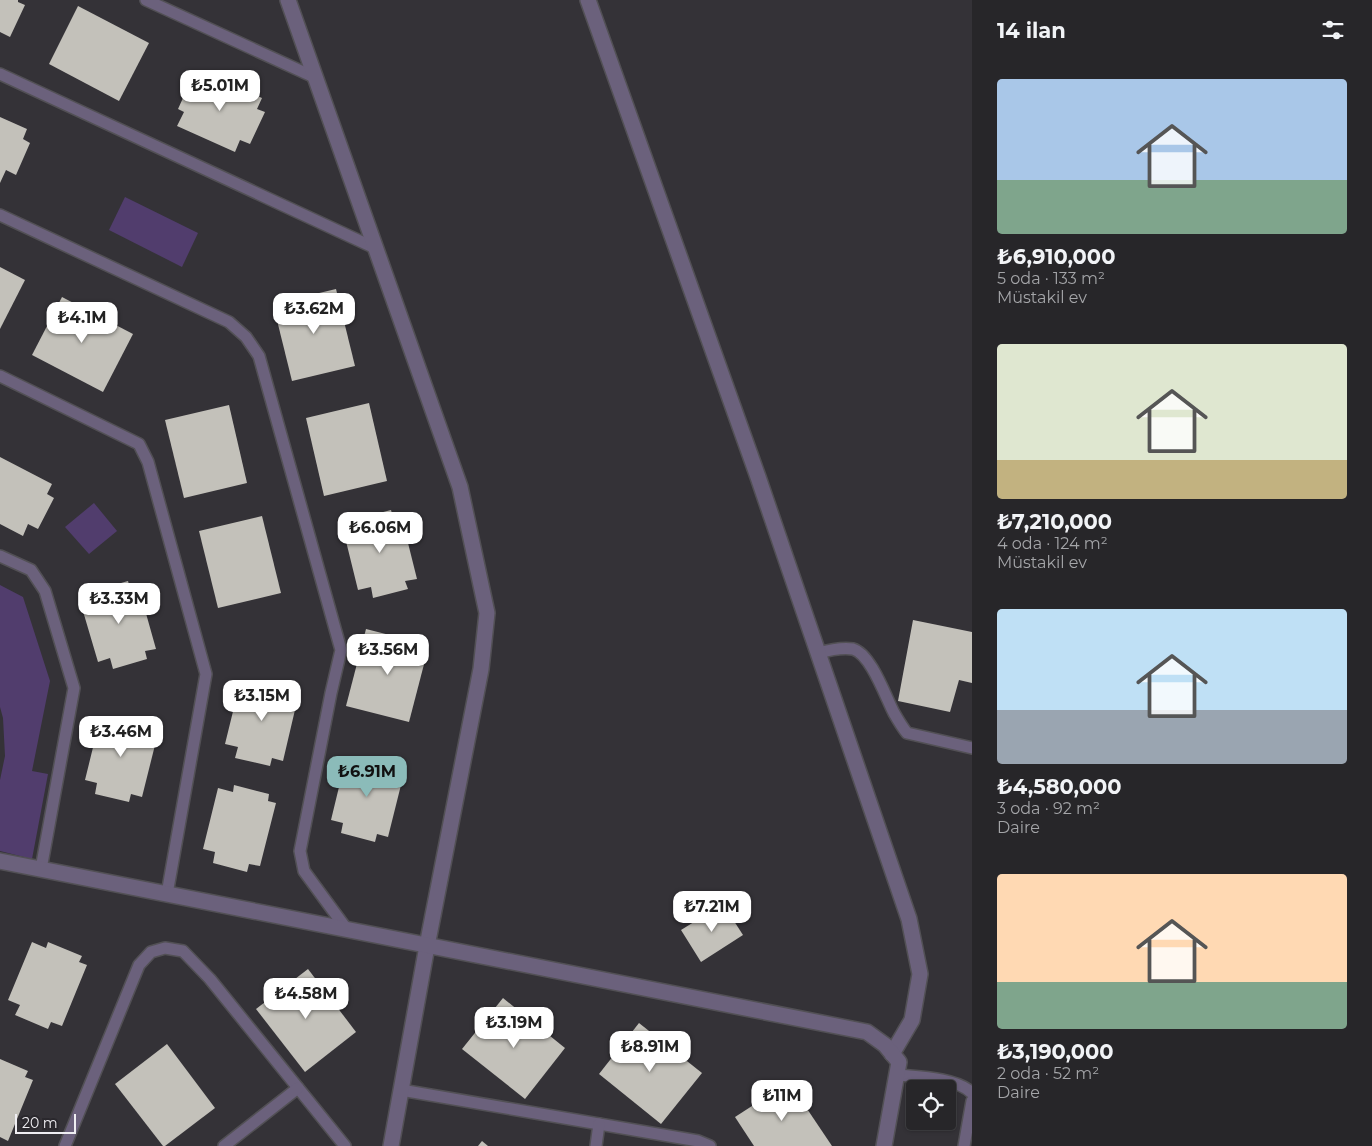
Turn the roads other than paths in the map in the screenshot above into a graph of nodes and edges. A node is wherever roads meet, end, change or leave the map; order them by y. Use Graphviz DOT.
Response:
graph roads {
  1 [pos="146,0"];
  2 [pos="288,0"];
  3 [pos="588,0"];
  4 [pos="0,74"];
  5 [pos="314,76"];
  6 [pos="0,215"];
  7 [pos="375,248"];
  8 [pos="0,376"];
  9 [pos="0,556"];
  10 [pos="818,653"];
  11 [pos="972,748"];
  12 [pos="0,861"];
  13 [pos="41,869"];
  14 [pos="167,894"];
  15 [pos="348,931"];
  16 [pos="426,946"];
  17 [pos="892,1054"];
  18 [pos="898,1075"];
  19 [pos="298,1088"];
  20 [pos="401,1090"];
  21 [pos="972,1094"];
  22 [pos="972,1101"];
  23 [pos="599,1124"];
  24 [pos="65,1146"];
  25 [pos="224,1146"];
  26 [pos="345,1146"];
  27 [pos="391,1146"];
  28 [pos="596,1146"];
  29 [pos="710,1146"];
  30 [pos="884,1146"];
  31 [pos="964,1146"];
  1 -- 5 [label="lane"];
  2 -- 5 [label="street"];
  3 -- 10 [label="street"];
  4 -- 7 [label="lane"];
  5 -- 7 [label="street"];
  6 -- 15 [label="lane"];
  7 -- 16 [label="street"];
  8 -- 14 [label="lane"];
  9 -- 13 [label="lane"];
  10 -- 11 [label="lane"];
  10 -- 17 [label="street"];
  12 -- 13 [label="street"];
  13 -- 14 [label="street"];
  14 -- 15 [label="street"];
  15 -- 16 [label="street"];
  16 -- 17 [label="street"];
  16 -- 20 [label="street"];
  17 -- 18 [label="street"];
  18 -- 21 [label="lane"];
  18 -- 30 [label="street"];
  19 -- 24 [label="lane"];
  19 -- 25 [label="lane"];
  19 -- 26 [label="lane"];
  20 -- 23 [label="lane"];
  20 -- 27 [label="street"];
  22 -- 31 [label="lane"];
  23 -- 28 [label="lane"];
  23 -- 29 [label="lane"];
}
